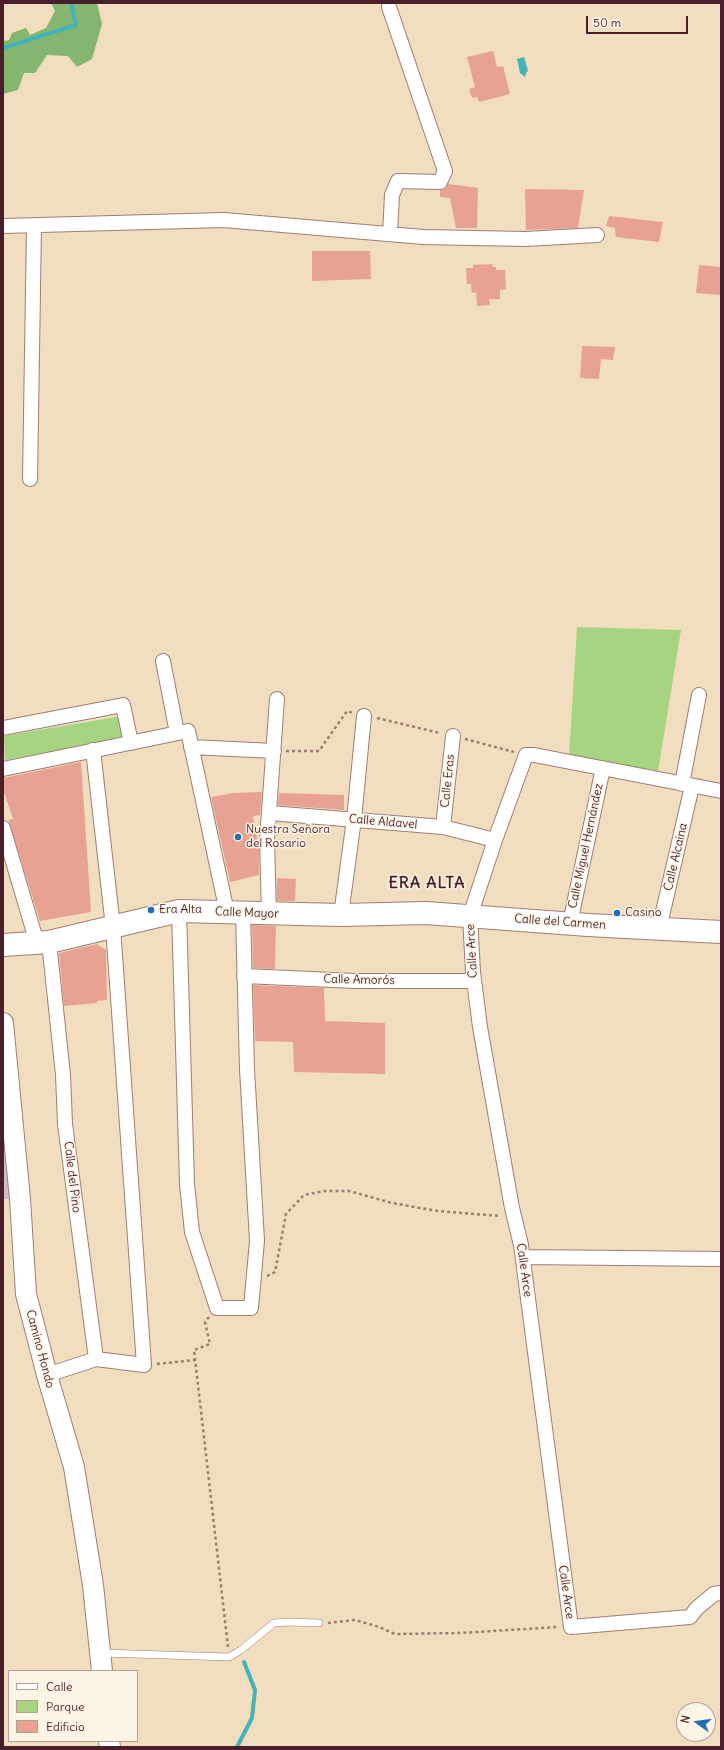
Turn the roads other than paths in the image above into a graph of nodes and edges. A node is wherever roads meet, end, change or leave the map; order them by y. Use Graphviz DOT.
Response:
graph roads {
  1 [pos="389,7"];
  2 [pos="3,226"];
  3 [pos="34,226"];
  4 [pos="390,234"];
  5 [pos="597,235"];
  6 [pos="30,479"];
  7 [pos="163,661"];
  8 [pos="699,695"];
  9 [pos="277,699"];
  10 [pos="364,716"];
  11 [pos="3,728"];
  12 [pos="177,733"];
  13 [pos="453,736"];
  14 [pos="131,743"];
  15 [pos="191,747"];
  16 [pos="93,750"];
  17 [pos="274,751"];
  18 [pos="3,768"];
  19 [pos="603,768"];
  20 [pos="687,785"];
  21 [pos="721,792"];
  22 [pos="270,813"];
  23 [pos="354,819"];
  24 [pos="442,827"];
  25 [pos="3,828"];
  26 [pos="495,840"];
  27 [pos="179,911"];
  28 [pos="235,912"];
  29 [pos="269,914"];
  30 [pos="341,915"];
  31 [pos="470,916"];
  32 [pos="570,923"];
  33 [pos="113,927"];
  34 [pos="660,929"];
  35 [pos="721,932"];
  36 [pos="43,943"];
  37 [pos="3,945"];
  38 [pos="244,976"];
  39 [pos="474,981"];
  40 [pos="3,1023"];
  41 [pos="523,1257"];
  42 [pos="721,1258"];
  43 [pos="96,1360"];
  44 [pos="46,1375"];
  45 [pos="721,1593"];
  46 [pos="319,1623"];
  47 [pos="101,1662"];
  1 -- 4 [label="street"];
  2 -- 3 [label="street"];
  3 -- 4 [label="street"];
  3 -- 6 [label="street"];
  4 -- 5 [label="street"];
  7 -- 12 [label="street"];
  8 -- 20 [label="street, Calle Alcaina"];
  9 -- 17 [label="street"];
  10 -- 23 [label="street"];
  11 -- 14 [label="street"];
  12 -- 14 [label="street"];
  12 -- 15 [label="street"];
  13 -- 24 [label="street, Calle Eras"];
  14 -- 16 [label="street"];
  15 -- 17 [label="street"];
  15 -- 28 [label="street"];
  16 -- 18 [label="street"];
  16 -- 33 [label="street"];
  17 -- 22 [label="street"];
  19 -- 20 [label="street"];
  19 -- 26 [label="street"];
  19 -- 32 [label="street, Calle Miguel Hernández"];
  20 -- 21 [label="street"];
  20 -- 34 [label="street, Calle Alcaina"];
  22 -- 23 [label="street, Calle Aldavel"];
  22 -- 29 [label="street"];
  23 -- 24 [label="street, Calle Aldavel"];
  23 -- 30 [label="street"];
  24 -- 26 [label="street, Calle Aldavel"];
  25 -- 36 [label="street, Calle del Pino"];
  26 -- 31 [label="street"];
  27 -- 28 [label="main road, Calle Mayor"];
  27 -- 33 [label="main road, Calle Mayor"];
  27 -- 38 [label="street"];
  28 -- 29 [label="main road, Calle Mayor"];
  28 -- 38 [label="street"];
  29 -- 30 [label="main road, Calle Mayor"];
  30 -- 31 [label="main road, Calle Mayor"];
  31 -- 32 [label="main road, Calle del Carmen"];
  31 -- 39 [label="street, Calle Arce"];
  32 -- 34 [label="main road, Calle del Carmen"];
  33 -- 36 [label="main road, Calle Mayor"];
  33 -- 43 [label="street"];
  34 -- 35 [label="main road, Calle del Carmen"];
  36 -- 37 [label="main road, Calle Mayor"];
  36 -- 43 [label="street, Calle del Pino"];
  38 -- 39 [label="street, Calle Amorós"];
  39 -- 41 [label="street, Calle Arce"];
  40 -- 44 [label="main road, Camino Hondo"];
  41 -- 42 [label="street"];
  41 -- 45 [label="street, Calle Arce"];
  43 -- 44 [label="street"];
  44 -- 47 [label="main road, Camino Hondo"];
  46 -- 47 [label="lane"];
}
